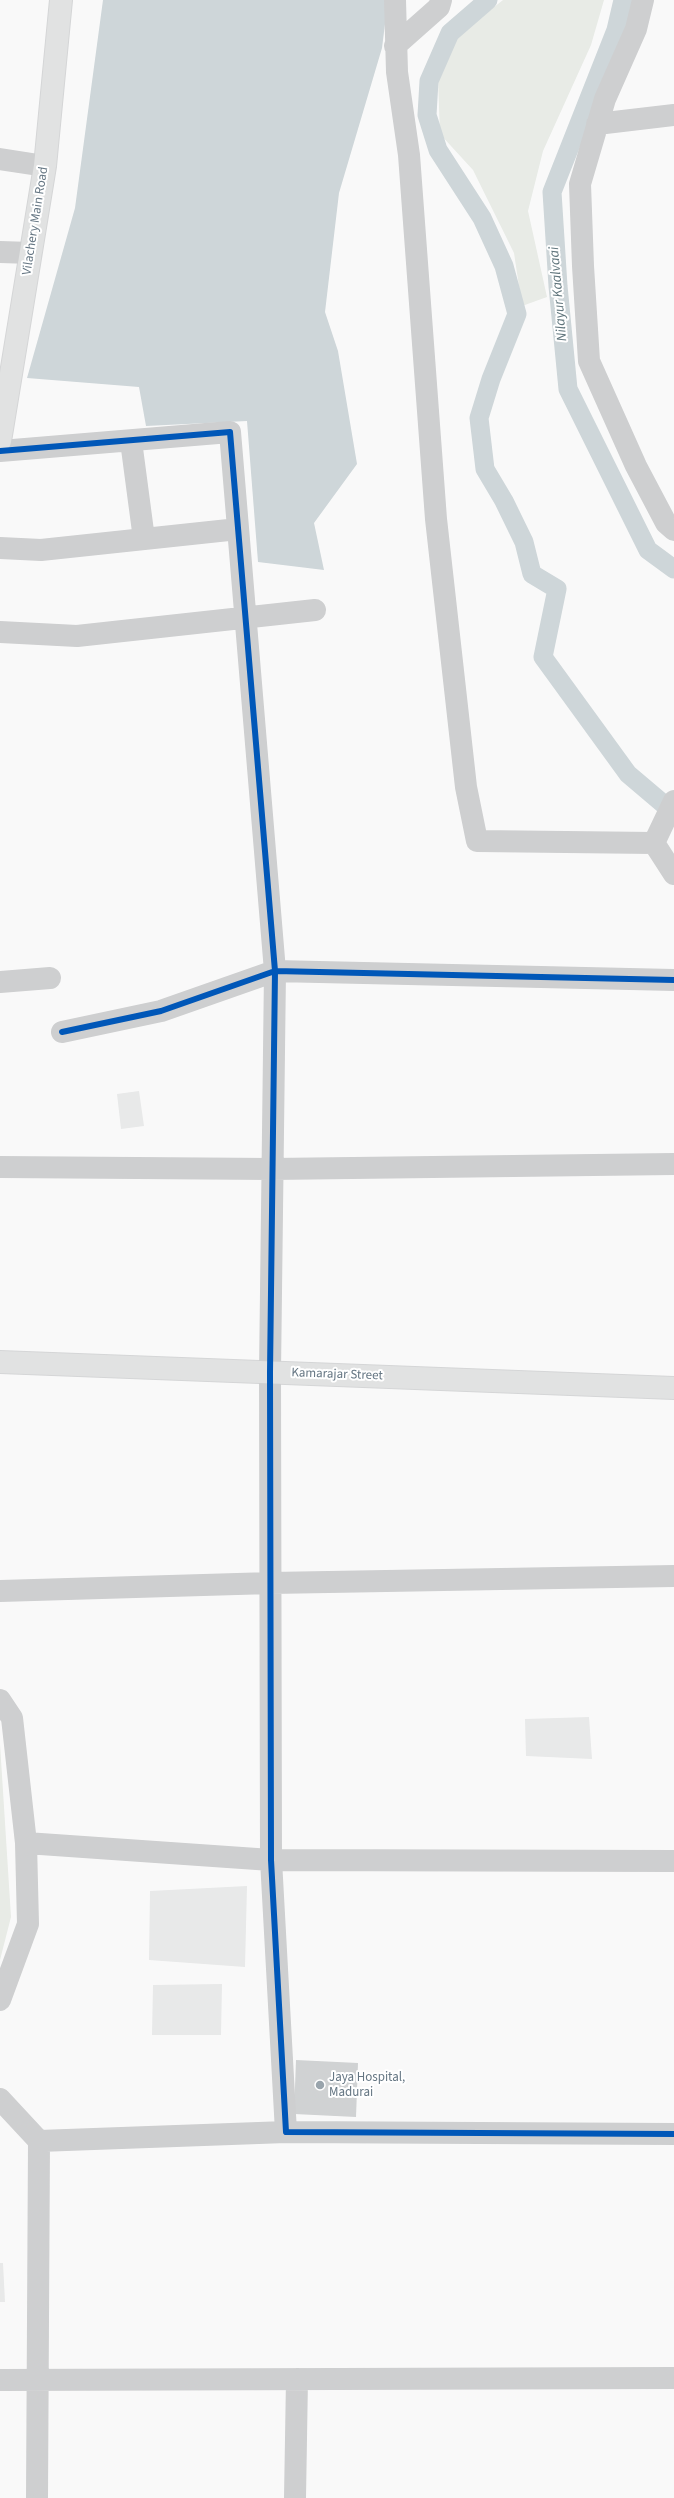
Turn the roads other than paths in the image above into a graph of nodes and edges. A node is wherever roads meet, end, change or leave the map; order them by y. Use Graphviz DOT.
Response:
graph roads {
  1 [pos="61,0"];
  2 [pos="395,0"];
  3 [pos="441,0"];
  4 [pos="643,0"];
  5 [pos="395,46"];
  6 [pos="674,116"];
  7 [pos="598,124"];
  8 [pos="0,159"];
  9 [pos="45,166"];
  10 [pos="0,252"];
  11 [pos="31,253"];
  12 [pos="7,353"];
  13 [pos="0,441"];
  14 [pos="131,441"];
  15 [pos="0,451"];
  16 [pos="238,529"];
  17 [pos="674,530"];
  18 [pos="144,539"];
  19 [pos="0,548"];
  20 [pos="315,610"];
  21 [pos="245,618"];
  22 [pos="0,632"];
  23 [pos="674,801"];
  24 [pos="654,843"];
  25 [pos="674,874"];
  26 [pos="275,971"];
  27 [pos="50,978"];
  28 [pos="674,980"];
  29 [pos="0,982"];
  30 [pos="62,1032"];
  31 [pos="674,1164"];
  32 [pos="0,1167"];
  33 [pos="272,1169"];
  34 [pos="0,1362"];
  35 [pos="270,1372"];
  36 [pos="674,1388"];
  37 [pos="674,1576"];
  38 [pos="271,1583"];
  39 [pos="0,1590"];
  40 [pos="0,1700"];
  41 [pos="26,1843"];
  42 [pos="271,1860"];
  43 [pos="674,1861"];
  44 [pos="0,2000"];
  45 [pos="0,2099"];
  46 [pos="286,2132"];
  47 [pos="674,2134"];
  48 [pos="39,2141"];
  49 [pos="674,2378"];
  50 [pos="297,2379"];
  51 [pos="0,2380"];
  52 [pos="38,2380"];
  53 [pos="37,2498"];
  54 [pos="295,2498"];
  1 -- 9 [label="main road, Vilachery Main Road"];
  2 -- 5 [label="street"];
  3 -- 5 [label="street"];
  4 -- 7 [label="street"];
  5 -- 24 [label="street"];
  6 -- 7 [label="street"];
  7 -- 17 [label="street"];
  8 -- 9 [label="street"];
  9 -- 11 [label="main road, Vilachery Main Road"];
  10 -- 11 [label="street"];
  11 -- 12 [label="main road, Vilachery Main Road"];
  12 -- 13 [label="main road, Vilachery Main Road"];
  14 -- 15 [label="street"];
  14 -- 16 [label="street"];
  14 -- 18 [label="street"];
  16 -- 18 [label="street"];
  16 -- 21 [label="street"];
  18 -- 19 [label="street"];
  20 -- 21 [label="street"];
  21 -- 22 [label="street"];
  21 -- 26 [label="street"];
  23 -- 24 [label="street"];
  24 -- 25 [label="street"];
  26 -- 28 [label="street"];
  26 -- 30 [label="street"];
  26 -- 33 [label="street"];
  27 -- 29 [label="street"];
  31 -- 33 [label="street"];
  32 -- 33 [label="street"];
  33 -- 35 [label="street"];
  34 -- 35 [label="main road, Kamarajar Street"];
  35 -- 36 [label="main road, Kamarajar Street"];
  35 -- 38 [label="street"];
  37 -- 38 [label="street"];
  38 -- 39 [label="street"];
  38 -- 42 [label="street"];
  40 -- 41 [label="street"];
  41 -- 42 [label="street"];
  41 -- 44 [label="street"];
  42 -- 43 [label="street"];
  42 -- 46 [label="street"];
  45 -- 48 [label="street"];
  46 -- 47 [label="street"];
  46 -- 48 [label="street"];
  48 -- 52 [label="street"];
  49 -- 50 [label="street"];
  50 -- 52 [label="street"];
  50 -- 54 [label="street"];
  51 -- 52 [label="street"];
  52 -- 53 [label="street"];
}
